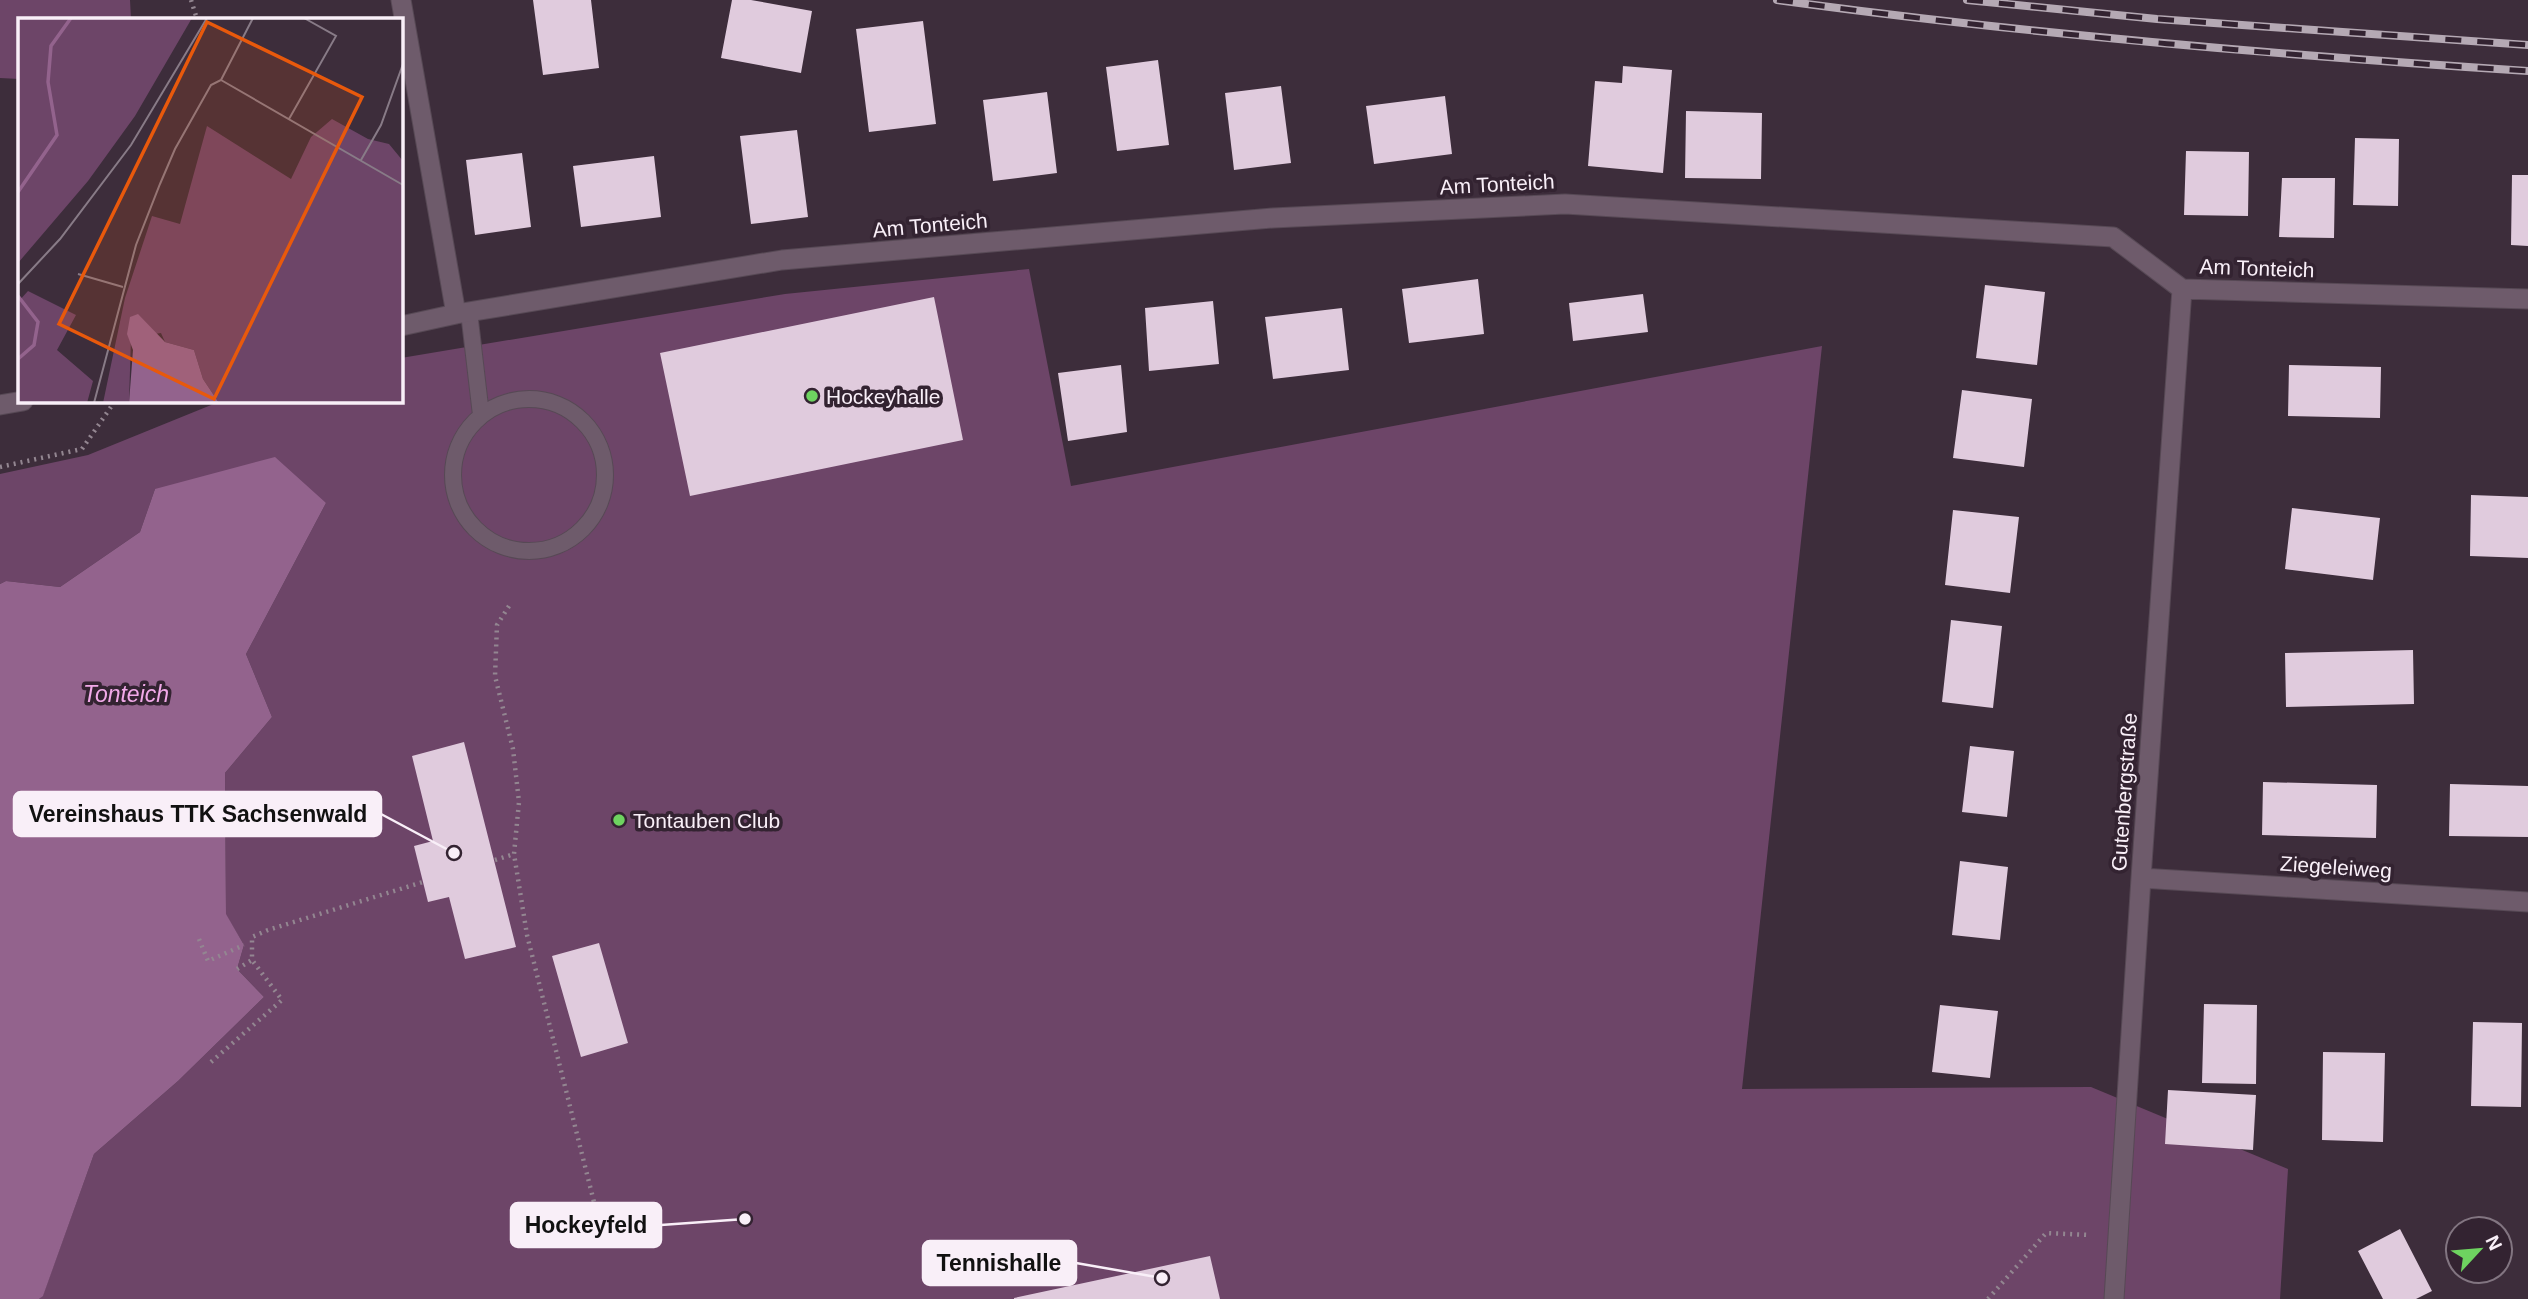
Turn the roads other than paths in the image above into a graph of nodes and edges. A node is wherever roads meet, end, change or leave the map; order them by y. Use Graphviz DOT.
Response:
graph roads {
  1 [pos="401,0"];
  2 [pos="2182,289"];
  3 [pos="2528,299"];
  4 [pos="462,313"];
  5 [pos="402,326"];
  6 [pos="18,402"];
  7 [pos="0,405"];
  8 [pos="481,415"];
  9 [pos="2141,878"];
  10 [pos="2528,902"];
  11 [pos="2114,1299"];
  1 -- 4 [label="street"];
  2 -- 3 [label="street, Am Tonteich"];
  2 -- 4 [label="street, Am Tonteich"];
  2 -- 9 [label="street, Gutenbergstraße"];
  4 -- 5 [label="street, Am Tonteich"];
  4 -- 8 [label="lane"];
  6 -- 7 [label="street"];
  8 -- 8 [label="lane"];
  9 -- 10 [label="street, Ziegeleiweg"];
  9 -- 11 [label="street, Gutenbergstraße"];
}
